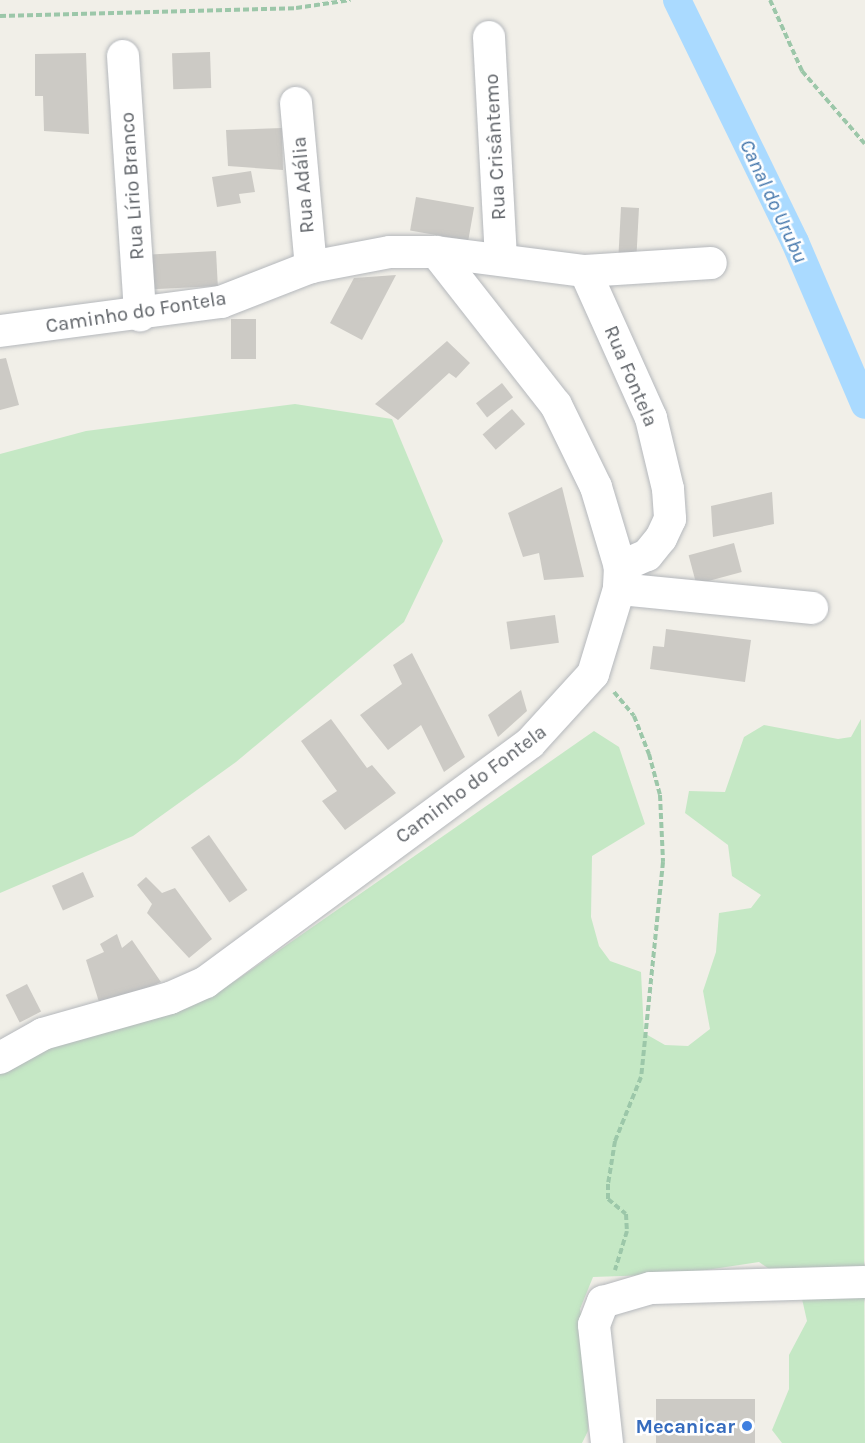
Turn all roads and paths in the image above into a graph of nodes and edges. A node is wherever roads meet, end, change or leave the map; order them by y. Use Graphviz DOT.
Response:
graph roads {
  1 [pos="350,0"];
  2 [pos="770,0"];
  3 [pos="0,16"];
  4 [pos="489,37"];
  5 [pos="123,56"];
  6 [pos="296,103"];
  7 [pos="865,144"];
  8 [pos="436,252"];
  9 [pos="501,258"];
  10 [pos="711,263"];
  11 [pos="311,267"];
  12 [pos="585,271"];
  13 [pos="141,315"];
  14 [pos="0,331"];
  15 [pos="620,578"];
  16 [pos="812,608"];
  17 [pos="593,674"];
  18 [pos="0,1058"];
  19 [pos="865,1282"];
  20 [pos="615,1295"];
  21 [pos="607,1443"];
  1 -- 3 [label="path"];
  2 -- 7 [label="path"];
  4 -- 9 [label="street, Rua Crisântemo"];
  5 -- 13 [label="street, Rua Lírio Branco"];
  6 -- 11 [label="street, Rua Adália"];
  8 -- 9 [label="street, Caminho do Fontela"];
  8 -- 11 [label="street, Caminho do Fontela"];
  8 -- 15 [label="street"];
  9 -- 12 [label="street, Caminho do Fontela"];
  10 -- 12 [label="street, Caminho do Fontela"];
  11 -- 13 [label="street, Caminho do Fontela"];
  12 -- 15 [label="street, Rua Fontela"];
  13 -- 14 [label="street, Caminho do Fontela"];
  15 -- 16 [label="street"];
  15 -- 17 [label="street, Caminho do Fontela"];
  17 -- 18 [label="street, Caminho do Fontela"];
  17 -- 20 [label="path"];
  19 -- 20 [label="street"];
  20 -- 21 [label="street"];
}
